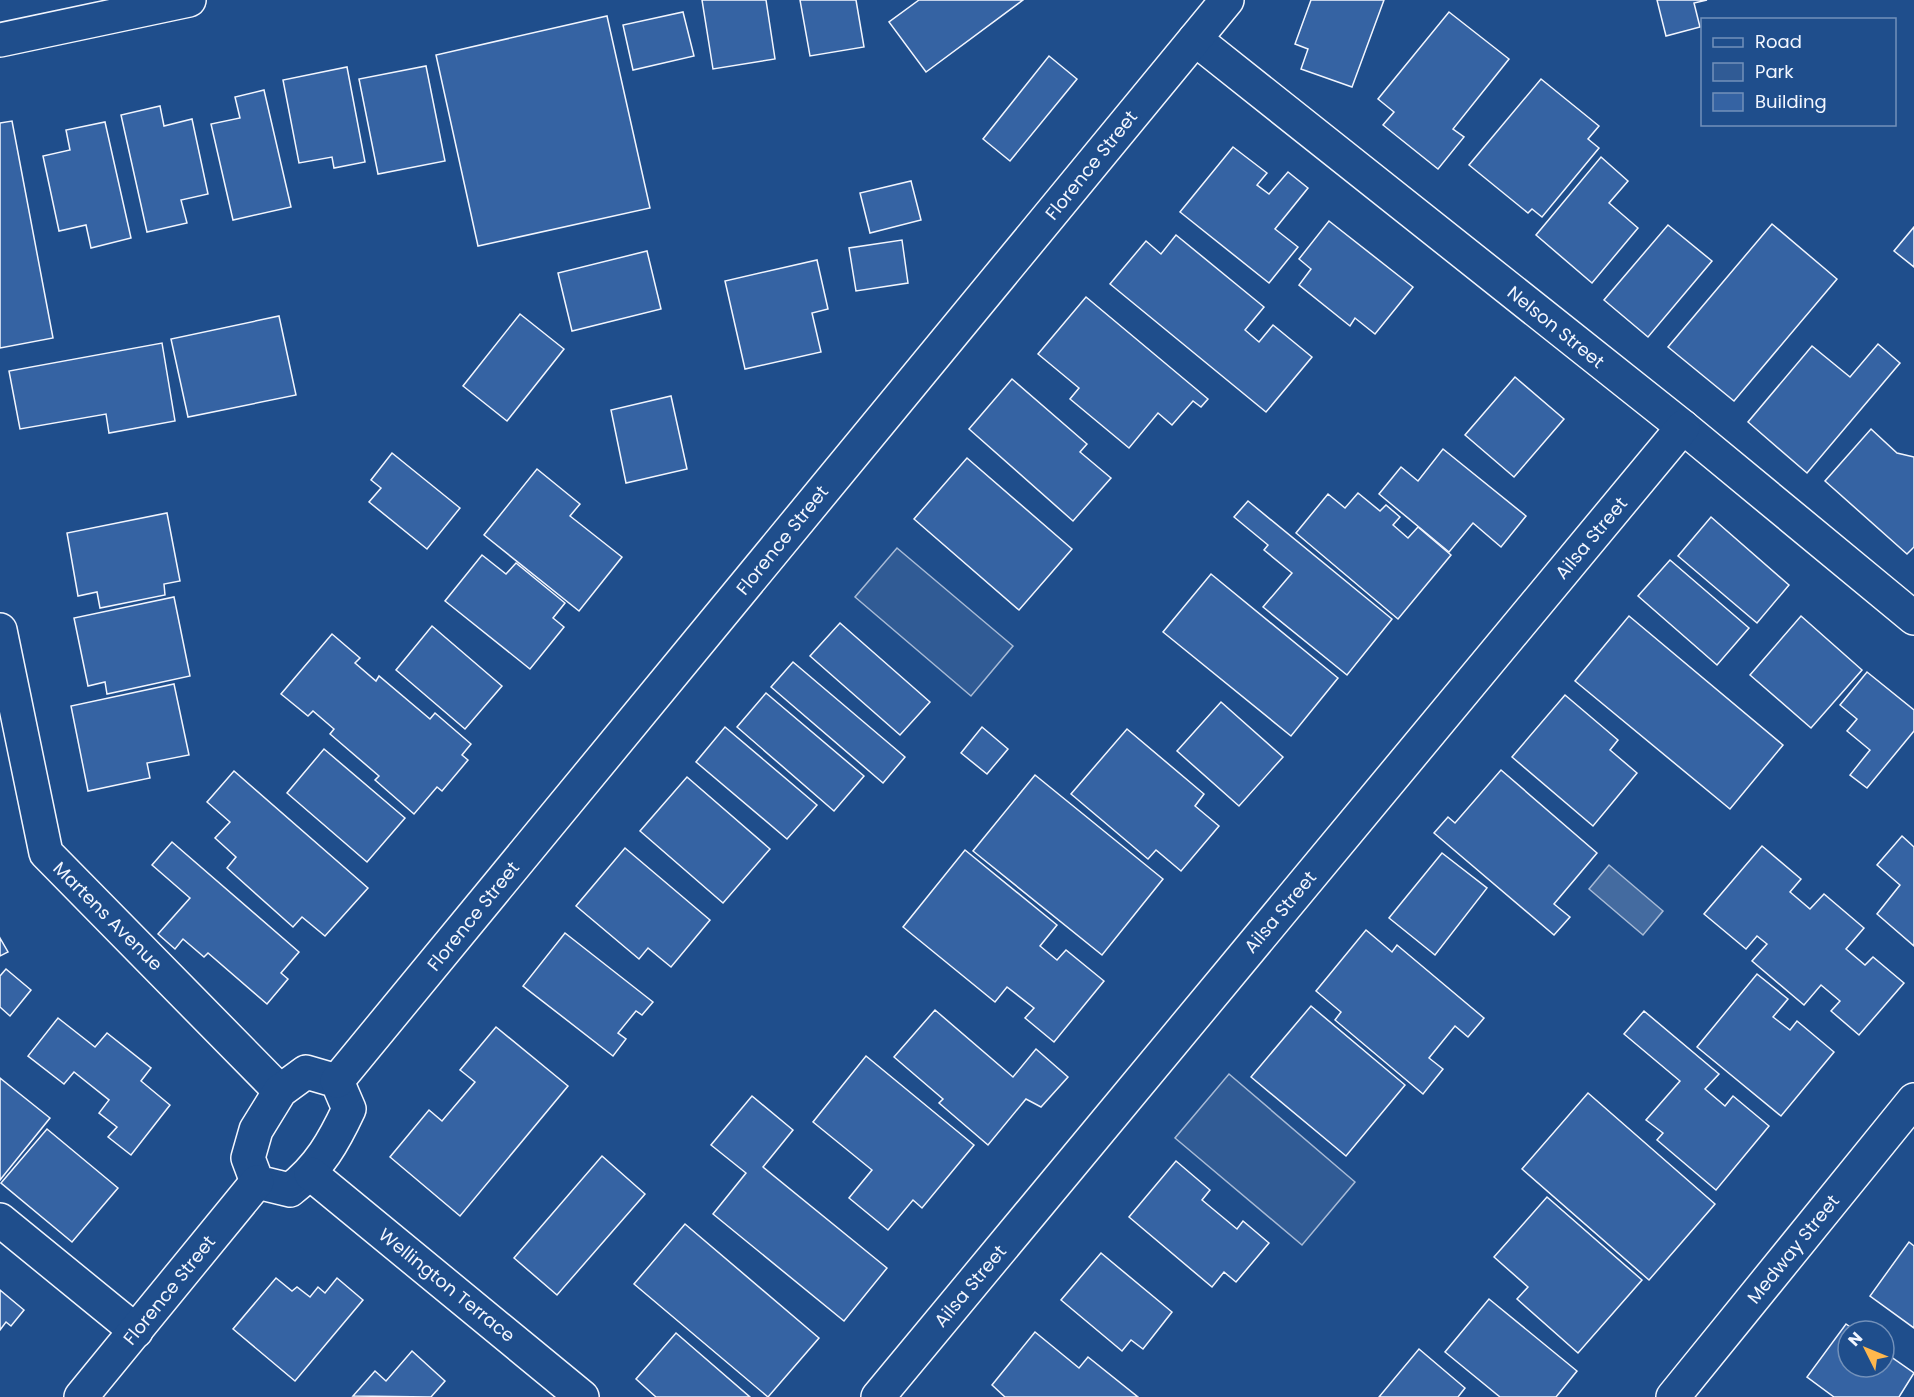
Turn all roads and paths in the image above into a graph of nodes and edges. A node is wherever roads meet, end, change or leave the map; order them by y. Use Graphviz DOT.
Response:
graph roads {
  1 [pos="189,0"];
  2 [pos="1227,0"];
  3 [pos="110,8"];
  4 [pos="1195,39"];
  5 [pos="0,40"];
  6 [pos="1683,428"];
  7 [pos="1914,618"];
  8 [pos="0,630"];
  9 [pos="337,1081"];
  10 [pos="280,1090"];
  11 [pos="1914,1100"];
  12 [pos="311,1174"];
  13 [pos="258,1182"];
  14 [pos="0,1220"];
  15 [pos="136,1331"];
  16 [pos="81,1397"];
  17 [pos="582,1397"];
  18 [pos="878,1397"];
  19 [pos="1673,1397"];
  1 -- 3 [label="main road"];
  2 -- 4 [label="main road, Florence Street"];
  3 -- 5 [label="main road"];
  4 -- 6 [label="main road, Nelson Street"];
  4 -- 9 [label="main road, Florence Street"];
  6 -- 7 [label="main road, Nelson Street"];
  6 -- 18 [label="main road, Ailsa Street"];
  8 -- 10 [label="main road, Martens Avenue"];
  9 -- 10 [label="main road"];
  9 -- 12 [label="main road"];
  10 -- 13 [label="main road"];
  11 -- 19 [label="main road, Medway Street"];
  12 -- 13 [label="main road"];
  12 -- 17 [label="main road, Wellington Terrace"];
  13 -- 15 [label="main road, Florence Street"];
  14 -- 15 [label="main road"];
  15 -- 16 [label="main road, Florence Street"];
}
